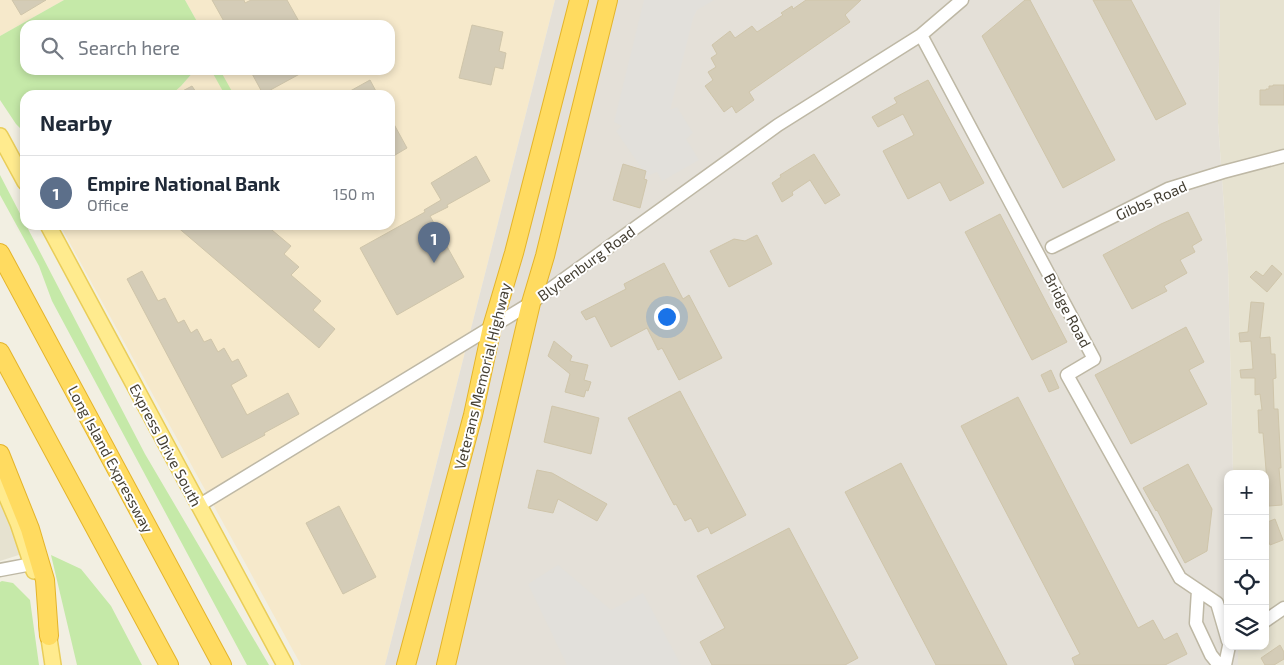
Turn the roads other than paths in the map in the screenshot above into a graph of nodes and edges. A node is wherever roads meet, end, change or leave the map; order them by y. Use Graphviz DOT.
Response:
graph roads {
  1 [pos="579,0"];
  2 [pos="608,0"];
  3 [pos="962,0"];
  4 [pos="921,35"];
  5 [pos="0,136"];
  6 [pos="1284,156"];
  7 [pos="20,173"];
  8 [pos="51,230"];
  9 [pos="1052,247"];
  10 [pos="0,253"];
  11 [pos="531,303"];
  12 [pos="492,327"];
  13 [pos="0,352"];
  14 [pos="0,454"];
  15 [pos="0,481"];
  16 [pos="198,506"];
  17 [pos="32,564"];
  18 [pos="0,570"];
  19 [pos="1198,590"];
  20 [pos="1284,608"];
  21 [pos="1269,617"];
  22 [pos="1224,628"];
  23 [pos="49,636"];
  24 [pos="1230,650"];
  25 [pos="53,665"];
  26 [pos="169,665"];
  27 [pos="222,665"];
  28 [pos="285,665"];
  29 [pos="406,665"];
  30 [pos="446,665"];
  31 [pos="1220,665"];
  32 [pos="1225,665"];
  1 -- 12 [label="highway, Veterans Memorial Highway"];
  2 -- 11 [label="highway, Veterans Memorial Highway"];
  3 -- 4 [label="street, Blydenburg Road"];
  4 -- 11 [label="street, Blydenburg Road"];
  4 -- 19 [label="street, Bridge Road"];
  5 -- 7 [label="main road"];
  6 -- 9 [label="street, Gibbs Road"];
  8 -- 16 [label="main road, Express Drive South"];
  10 -- 27 [label="highway, Long Island Expressway"];
  11 -- 12 [label="street, Blydenburg Road"];
  11 -- 30 [label="highway, Veterans Memorial Highway"];
  12 -- 16 [label="street, Blydenburg Road"];
  12 -- 29 [label="highway, Veterans Memorial Highway"];
  13 -- 26 [label="highway"];
  14 -- 23 [label="highway"];
  15 -- 17 [label="main road"];
  16 -- 28 [label="main road, Express Drive South"];
  17 -- 18 [label="street"];
  17 -- 23 [label="main road"];
  19 -- 22 [label="street, Bridge Road"];
  19 -- 31 [label="street"];
  20 -- 21 [label="street"];
  23 -- 25 [label="main road"];
  24 -- 32 [label="street"];
}
